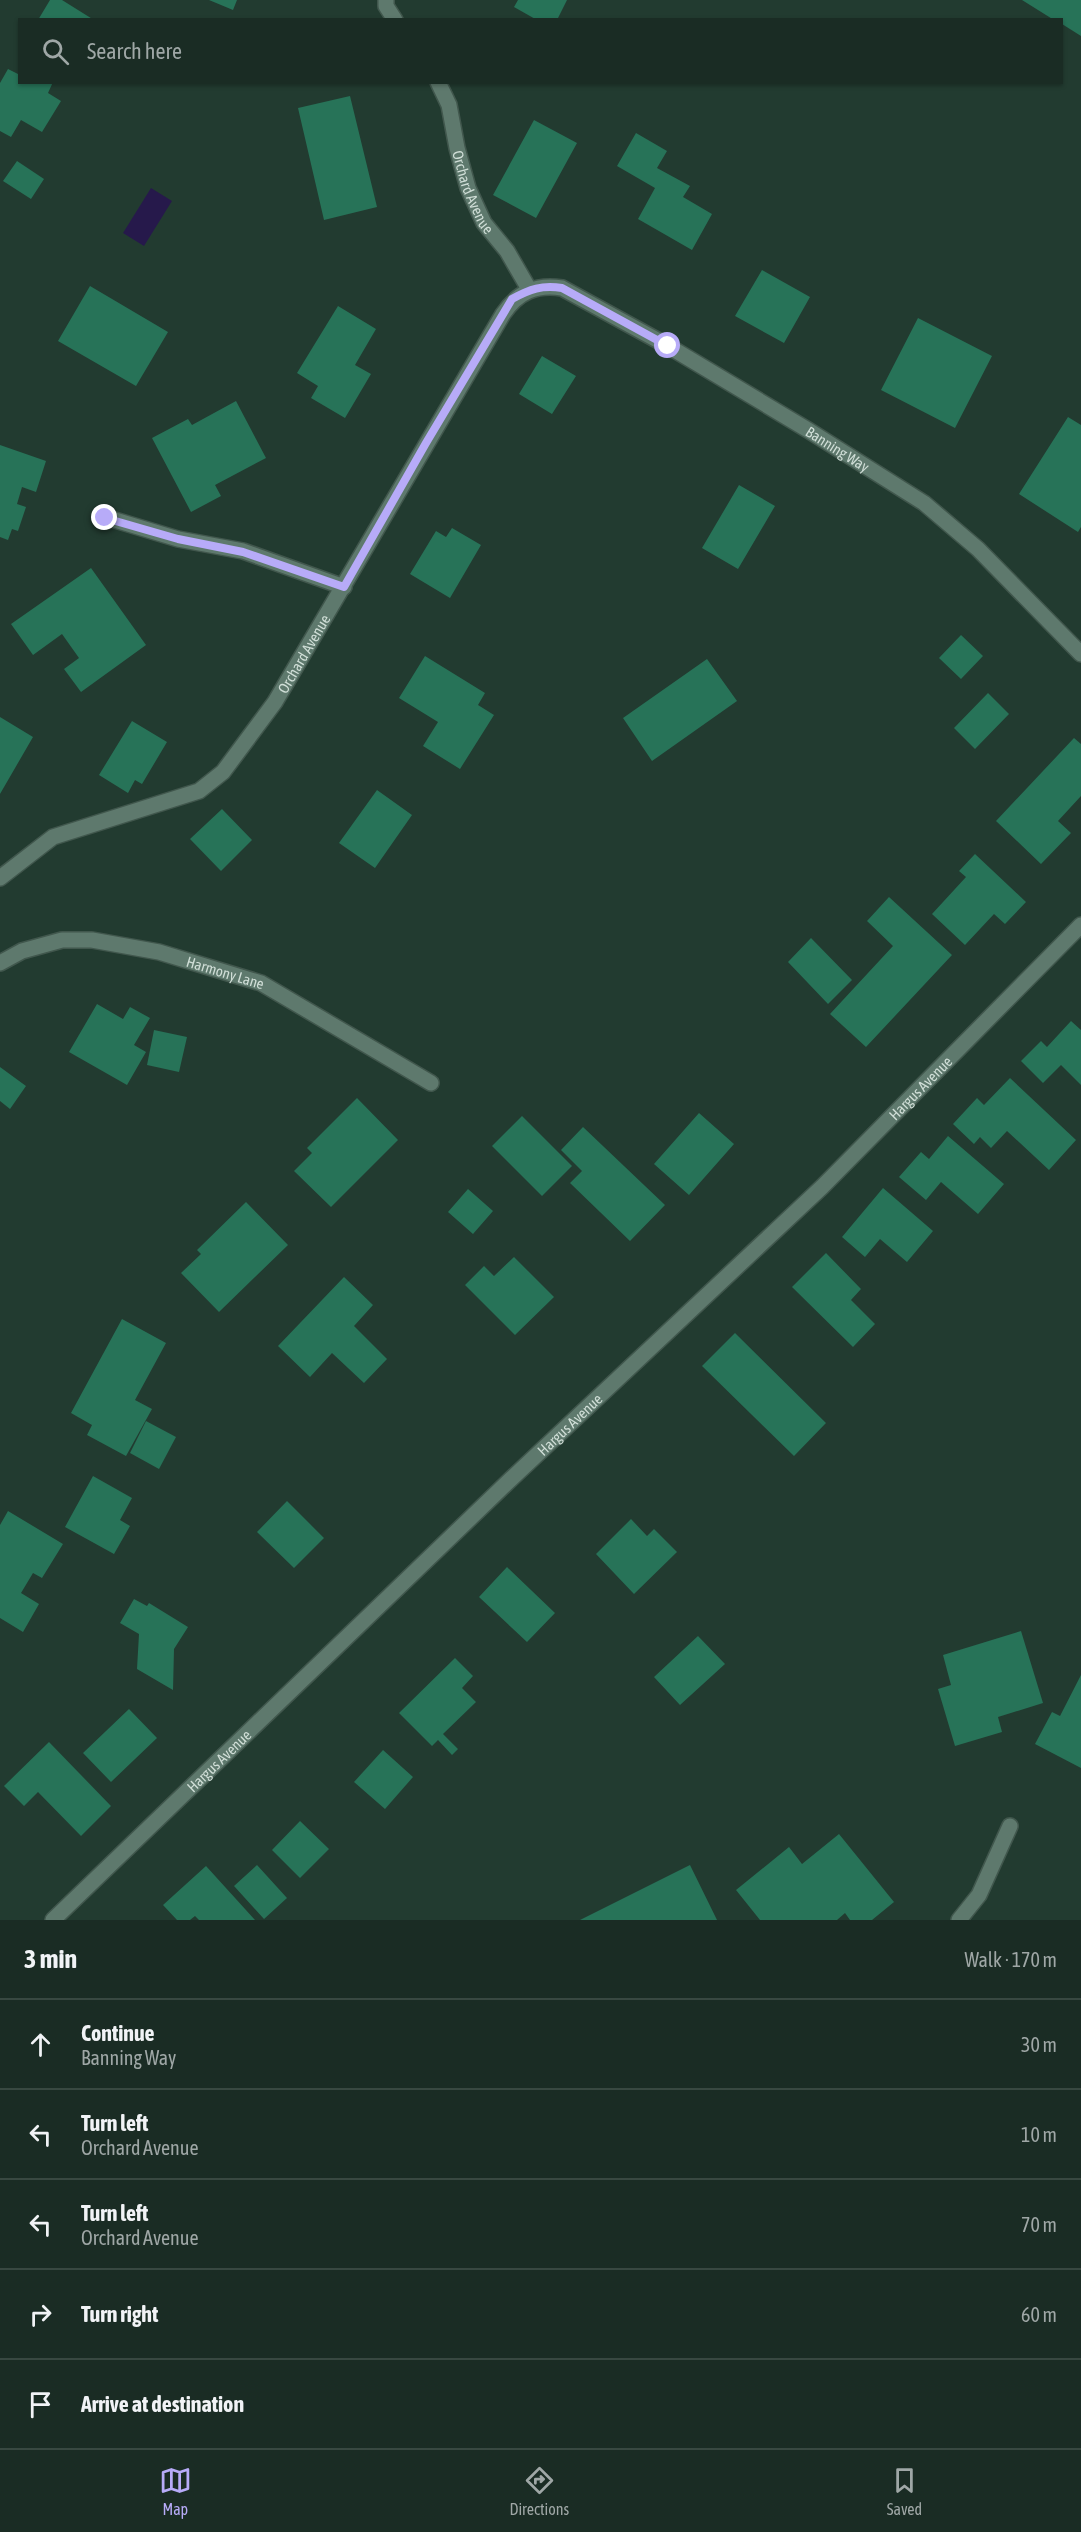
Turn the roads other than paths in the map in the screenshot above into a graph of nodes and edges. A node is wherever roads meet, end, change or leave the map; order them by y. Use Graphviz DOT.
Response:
graph roads {
  1 [pos="386,0"];
  2 [pos="393,18"];
  3 [pos="439,84"];
  4 [pos="529,290"];
  5 [pos="105,518"];
  6 [pos="344,587"];
  7 [pos="1081,654"];
  8 [pos="0,878"];
  9 [pos="1081,925"];
  10 [pos="0,963"];
  11 [pos="431,1083"];
  12 [pos="1010,1826"];
  13 [pos="53,1920"];
  14 [pos="960,1920"];
  1 -- 2 [label="street"];
  3 -- 4 [label="street, Orchard Avenue"];
  4 -- 6 [label="street, Orchard Avenue"];
  4 -- 7 [label="street, Banning Way"];
  5 -- 6 [label="street"];
  6 -- 8 [label="street, Orchard Avenue"];
  9 -- 13 [label="street, Hargus Avenue"];
  10 -- 11 [label="street, Harmony Lane"];
  12 -- 14 [label="street"];
}
